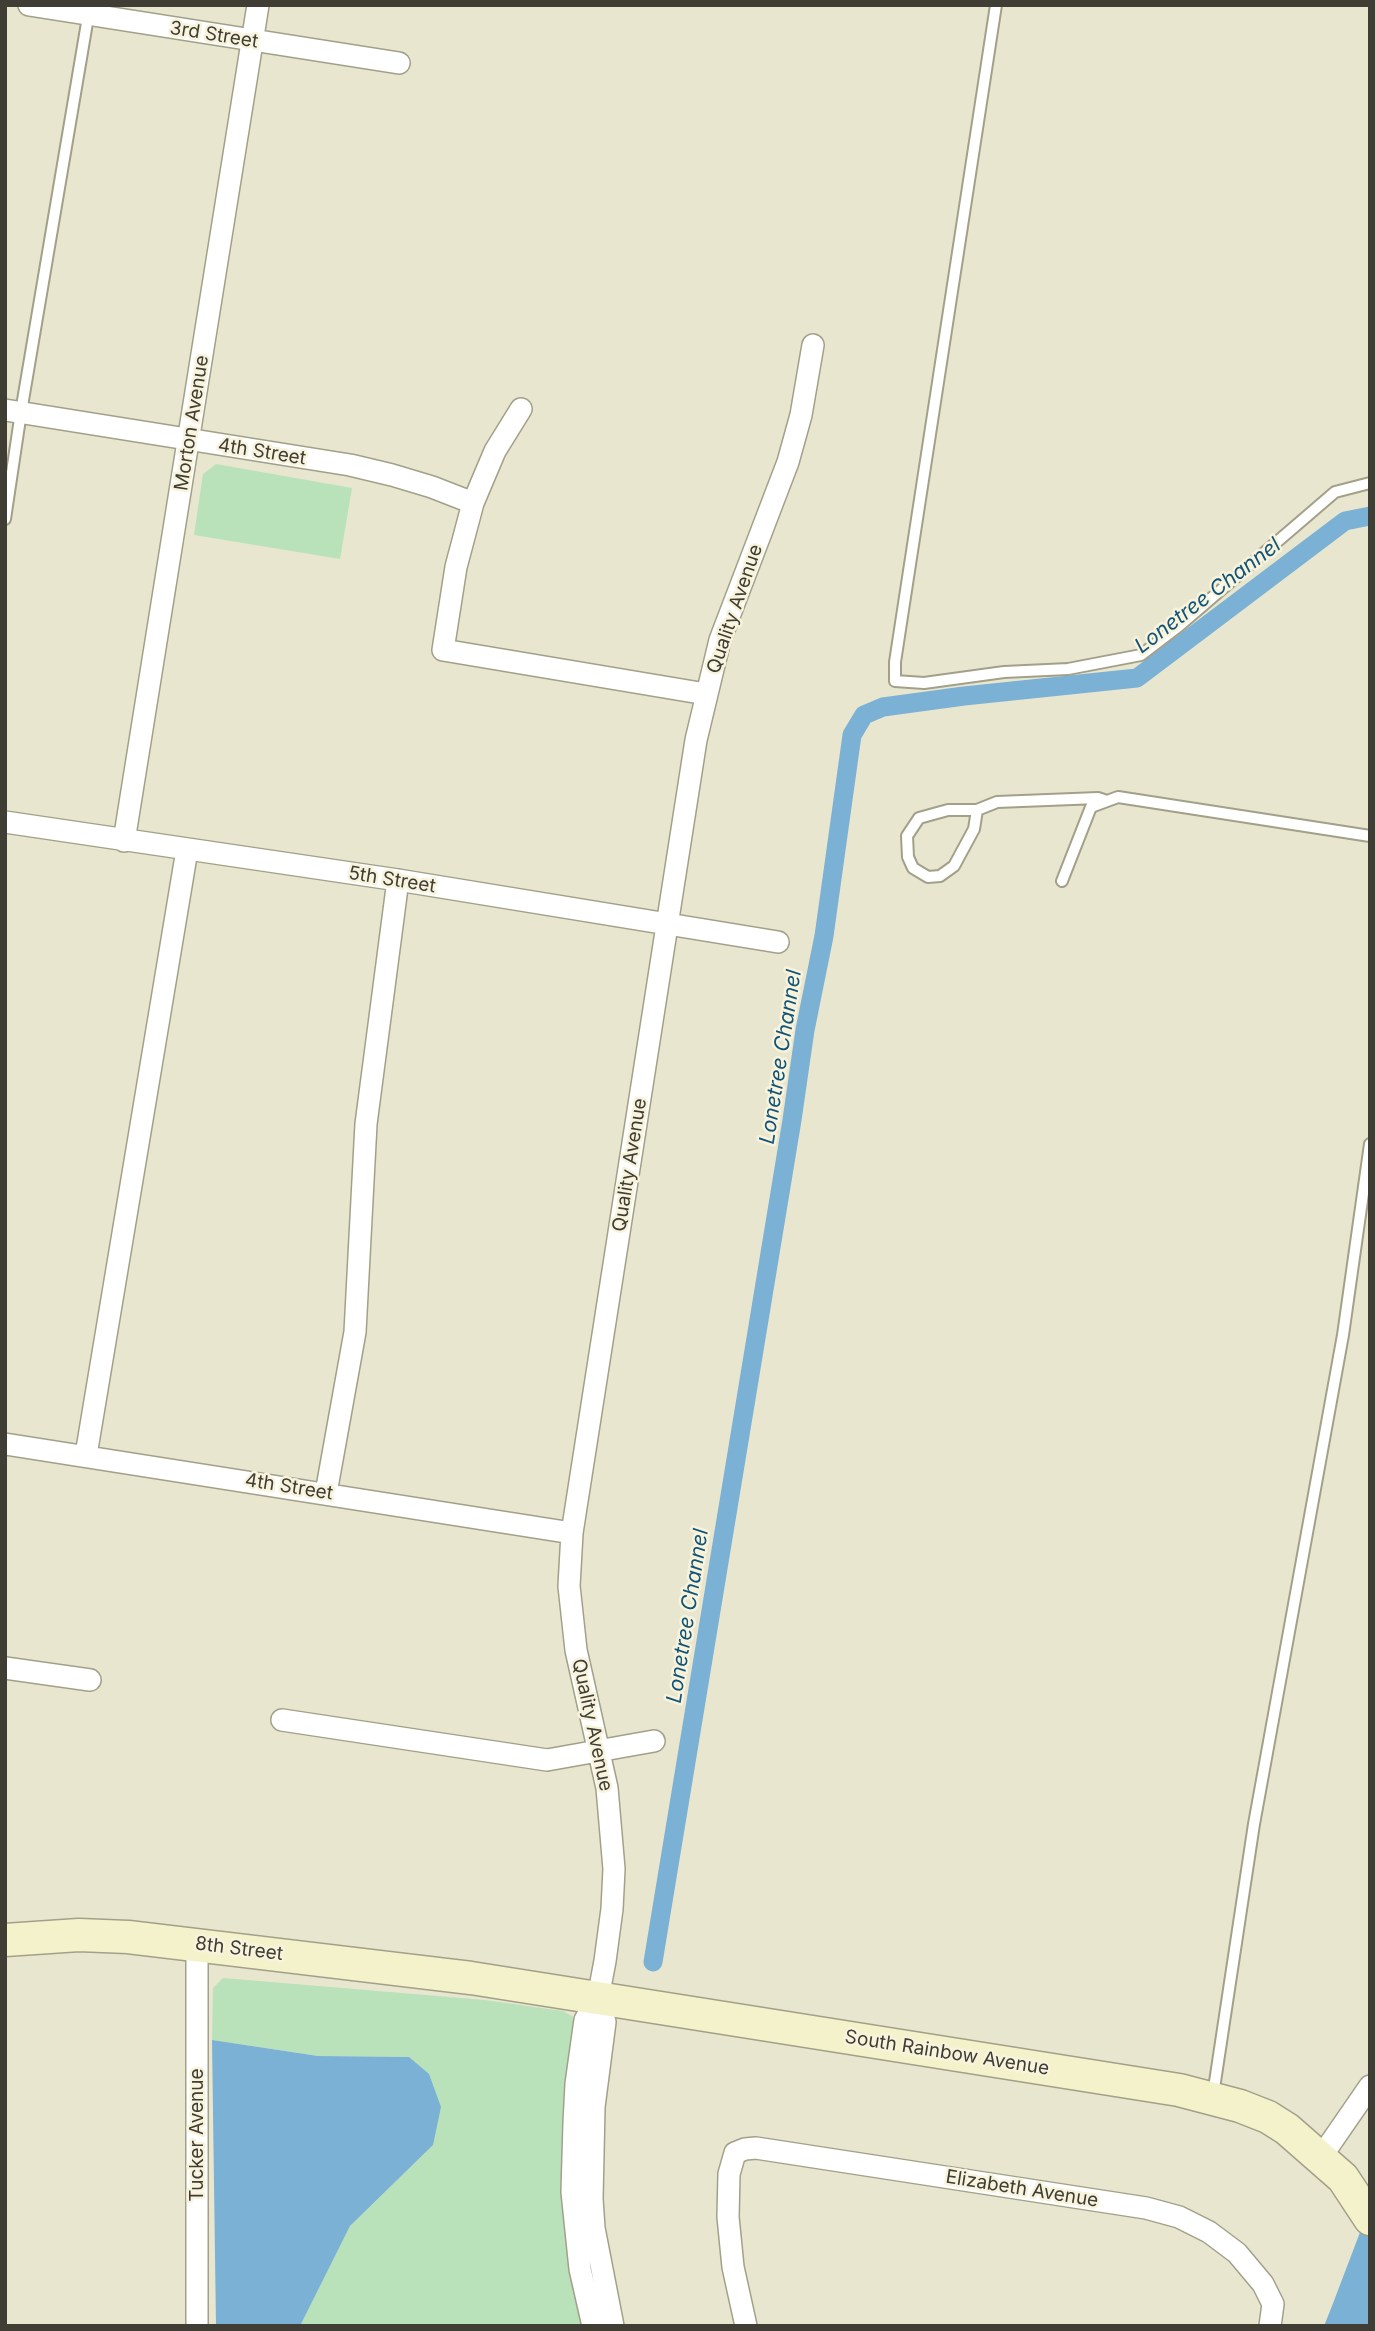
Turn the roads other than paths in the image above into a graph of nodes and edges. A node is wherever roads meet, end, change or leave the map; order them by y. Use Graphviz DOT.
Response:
graph roads {
  1 [pos="29,5"];
  2 [pos="258,5"];
  3 [pos="996,5"];
  4 [pos="89,10"];
  5 [pos="252,41"];
  6 [pos="399,63"];
  7 [pos="813,345"];
  8 [pos="521,408"];
  9 [pos="13,411"];
  10 [pos="189,441"];
  11 [pos="1370,483"];
  12 [pos="473,503"];
  13 [pos="5,519"];
  14 [pos="706,694"];
  15 [pos="1107,801"];
  16 [pos="977,810"];
  17 [pos="5,821"];
  18 [pos="1370,836"];
  19 [pos="124,841"];
  20 [pos="187,850"];
  21 [pos="398,880"];
  22 [pos="1062,881"];
  23 [pos="668,923"];
  24 [pos="778,942"];
  25 [pos="1370,1144"];
  26 [pos="1367,1185"];
  27 [pos="5,1444"];
  28 [pos="86,1455"];
  29 [pos="326,1493"];
  30 [pos="572,1533"];
  31 [pos="5,1668"];
  32 [pos="90,1680"];
  33 [pos="282,1720"];
  34 [pos="654,1741"];
  35 [pos="598,1752"];
  36 [pos="5,1940"];
  37 [pos="197,1944"];
  38 [pos="471,1978"];
  39 [pos="598,1998"];
  40 [pos="1370,2086"];
  41 [pos="1212,2098"];
  42 [pos="1321,2157"];
  43 [pos="1366,2211"];
  44 [pos="197,2326"];
  45 [pos="593,2326"];
  46 [pos="613,2326"];
  47 [pos="746,2326"];
  48 [pos="1270,2326"];
  1 -- 4 [label="street, 3rd Street"];
  2 -- 5 [label="street, Morton Avenue"];
  3 -- 11 [label="lane"];
  4 -- 5 [label="street, 3rd Street"];
  4 -- 9 [label="lane"];
  5 -- 6 [label="street, 3rd Street"];
  5 -- 10 [label="street, Morton Avenue"];
  7 -- 14 [label="street, Quality Avenue"];
  8 -- 12 [label="street"];
  9 -- 10 [label="street, 4th Street"];
  9 -- 13 [label="lane"];
  10 -- 12 [label="street, 4th Street"];
  10 -- 19 [label="street, Morton Avenue"];
  12 -- 14 [label="street"];
  14 -- 23 [label="street, Quality Avenue"];
  15 -- 16 [label="lane"];
  15 -- 18 [label="lane"];
  15 -- 22 [label="lane"];
  16 -- 16 [label="lane"];
  17 -- 19 [label="street, 5th Street"];
  19 -- 20 [label="street, 5th Street"];
  20 -- 21 [label="street, 5th Street"];
  20 -- 28 [label="street"];
  21 -- 23 [label="street, 5th Street"];
  21 -- 29 [label="street"];
  23 -- 24 [label="street, 5th Street"];
  23 -- 30 [label="street, Quality Avenue"];
  25 -- 26 [label="lane"];
  26 -- 41 [label="lane"];
  27 -- 28 [label="street, 4th Street"];
  28 -- 29 [label="street, 4th Street"];
  29 -- 30 [label="street, 4th Street"];
  30 -- 35 [label="street, Quality Avenue"];
  31 -- 32 [label="street"];
  33 -- 35 [label="street"];
  34 -- 35 [label="street"];
  35 -- 39 [label="street, Quality Avenue"];
  36 -- 37 [label="street, 8th Street"];
  37 -- 38 [label="street, 8th Street"];
  37 -- 44 [label="street, Tucker Avenue"];
  38 -- 39 [label="street, South Rainbow Avenue"];
  39 -- 41 [label="street, South Rainbow Avenue"];
  39 -- 45 [label="street, Quality Avenue"];
  39 -- 46 [label="street, Quality Avenue"];
  40 -- 42 [label="street"];
  41 -- 42 [label="street, South Rainbow Avenue"];
  42 -- 43 [label="street"];
  47 -- 48 [label="street, Elizabeth Avenue"];
}
